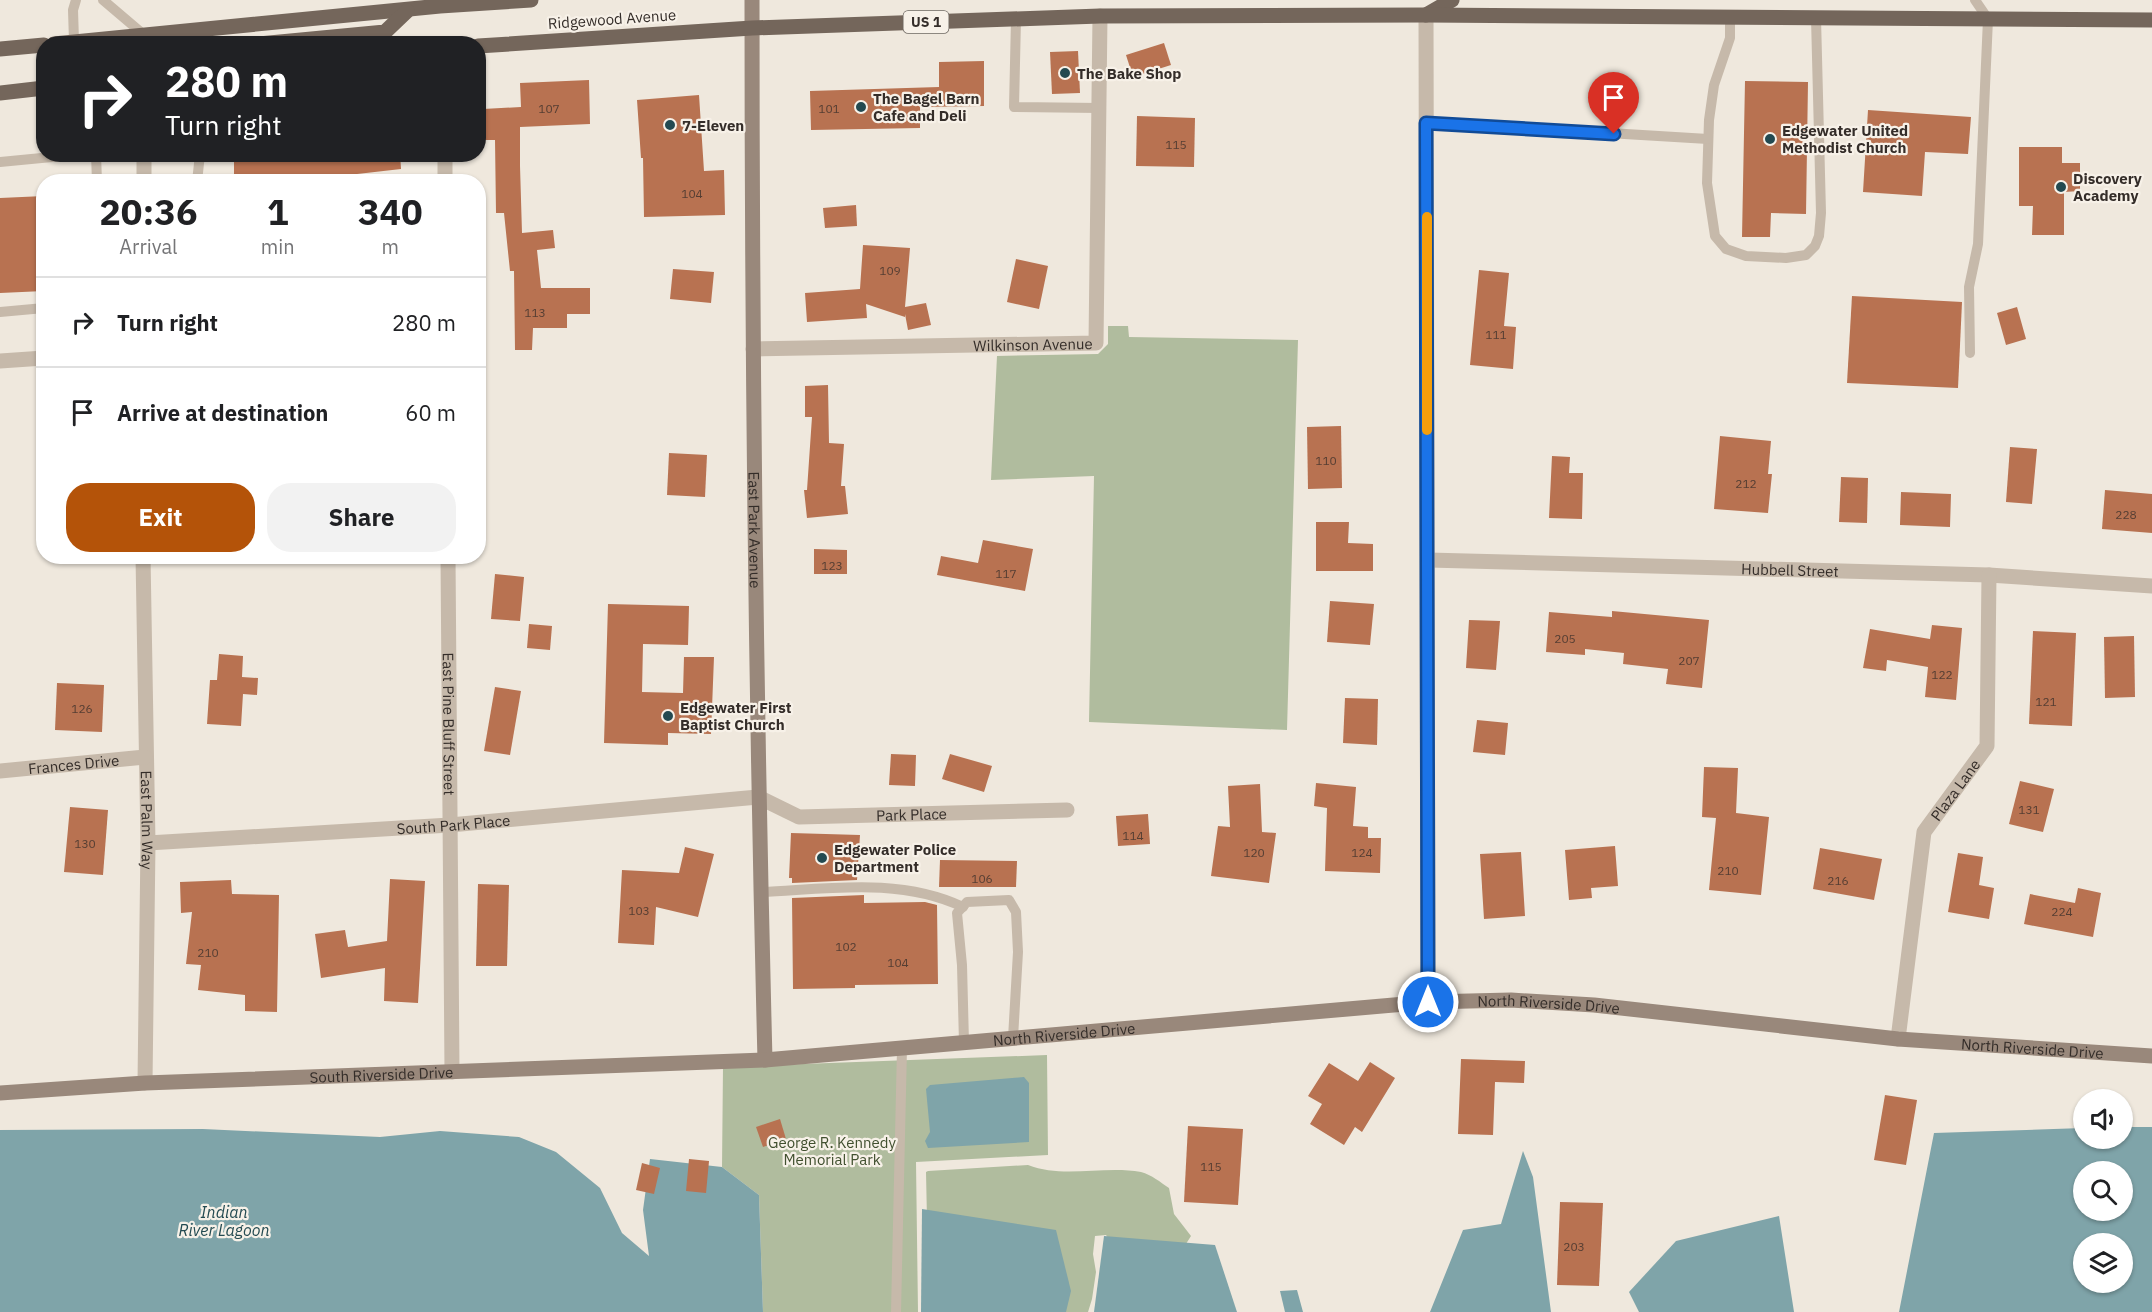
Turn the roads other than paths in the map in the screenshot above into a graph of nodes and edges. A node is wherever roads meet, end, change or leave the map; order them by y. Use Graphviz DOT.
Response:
graph roads {
  1 [pos="76,0"];
  2 [pos="103,0"];
  3 [pos="531,0"];
  4 [pos="752,0"];
  5 [pos="1452,0"];
  6 [pos="1975,0"];
  7 [pos="440,3"];
  8 [pos="406,11"];
  9 [pos="1426,15"];
  10 [pos="1100,16"];
  11 [pos="1730,17"];
  12 [pos="1816,18"];
  13 [pos="1016,19"];
  14 [pos="1988,19"];
  15 [pos="2152,20"];
  16 [pos="752,28"];
  17 [pos="143,34"];
  18 [pos="74,36"];
  19 [pos="123,36"];
  20 [pos="343,36"];
  21 [pos="486,45"];
  22 [pos="36,46"];
  23 [pos="0,49"];
  24 [pos="36,89"];
  25 [pos="0,93"];
  26 [pos="1099,108"];
  27 [pos="1426,123"];
  28 [pos="1708,139"];
  29 [pos="36,159"];
  30 [pos="0,162"];
  31 [pos="36,309"];
  32 [pos="0,312"];
  33 [pos="753,349"];
  34 [pos="1970,353"];
  35 [pos="36,359"];
  36 [pos="0,362"];
  37 [pos="1428,560"];
  38 [pos="144,564"];
  39 [pos="448,564"];
  40 [pos="1989,575"];
  41 [pos="2152,586"];
  42 [pos="145,757"];
  43 [pos="0,771"];
  44 [pos="758,797"];
  45 [pos="1067,810"];
  46 [pos="450,825"];
  47 [pos="148,843"];
  48 [pos="761,892"];
  49 [pos="963,907"];
  50 [pos="1428,1002"];
  51 [pos="1013,1038"];
  52 [pos="1898,1039"];
  53 [pos="964,1043"];
  54 [pos="902,1048"];
  55 [pos="2152,1056"];
  56 [pos="765,1060"];
  57 [pos="452,1072"];
  58 [pos="145,1083"];
  59 [pos="0,1093"];
  60 [pos="896,1312"];
  1 -- 18 [label="lane"];
  2 -- 17 [label="lane"];
  3 -- 7 [label="main road, Ridgewood Avenue"];
  4 -- 16 [label="street, East Park Avenue"];
  5 -- 9 [label="main road"];
  6 -- 14 [label="lane"];
  7 -- 8 [label="main road, Ridgewood Avenue"];
  8 -- 17 [label="main road, Ridgewood Avenue"];
  8 -- 20 [label="main road"];
  9 -- 10 [label="main road, Ridgewood Avenue / US 1"];
  9 -- 11 [label="main road, Ridgewood Avenue / US 1"];
  9 -- 27 [label="street"];
  10 -- 13 [label="main road, Ridgewood Avenue / US 1"];
  10 -- 26 [label="street, Wilkinson Avenue"];
  11 -- 12 [label="main road, Ridgewood Avenue / US 1"];
  11 -- 28 [label="lane"];
  12 -- 14 [label="main road, Ridgewood Avenue / US 1"];
  12 -- 28 [label="lane"];
  13 -- 16 [label="main road, Ridgewood Avenue / US 1"];
  13 -- 26 [label="lane"];
  14 -- 15 [label="main road, Ridgewood Avenue / US 1"];
  14 -- 34 [label="lane"];
  16 -- 21 [label="main road, Ridgewood Avenue / US 1"];
  16 -- 33 [label="street, East Park Avenue"];
  17 -- 19 [label="main road, Ridgewood Avenue"];
  22 -- 23 [label="main road"];
  24 -- 25 [label="main road"];
  26 -- 33 [label="street, Wilkinson Avenue"];
  27 -- 28 [label="lane"];
  27 -- 37 [label="street"];
  29 -- 30 [label="lane"];
  31 -- 32 [label="lane"];
  33 -- 44 [label="street, East Park Avenue"];
  35 -- 36 [label="street"];
  37 -- 40 [label="street, Hubbell Street"];
  37 -- 50 [label="street"];
  38 -- 42 [label="street, East Palm Way"];
  39 -- 46 [label="street, East Pine Bluff Street"];
  40 -- 41 [label="street, Hubbell Street"];
  40 -- 52 [label="street, Plaza Lane"];
  42 -- 43 [label="street, Frances Drive"];
  42 -- 47 [label="street, East Palm Way"];
  44 -- 45 [label="street, Park Place"];
  44 -- 46 [label="street, South Park Place"];
  44 -- 48 [label="street, East Park Avenue"];
  46 -- 47 [label="street, South Park Place"];
  46 -- 57 [label="street, East Pine Bluff Street"];
  47 -- 58 [label="street, East Palm Way"];
  48 -- 49 [label="lane"];
  48 -- 56 [label="street, East Park Avenue"];
  49 -- 51 [label="lane"];
  49 -- 53 [label="lane"];
  50 -- 51 [label="street, North Riverside Drive"];
  50 -- 52 [label="street, North Riverside Drive"];
  51 -- 53 [label="street, North Riverside Drive"];
  52 -- 55 [label="street, North Riverside Drive"];
  53 -- 54 [label="street, North Riverside Drive"];
  54 -- 56 [label="street, North Riverside Drive"];
  54 -- 60 [label="lane"];
  56 -- 57 [label="street, South Riverside Drive"];
  57 -- 58 [label="street, South Riverside Drive"];
  58 -- 59 [label="street, South Riverside Drive"];
}
